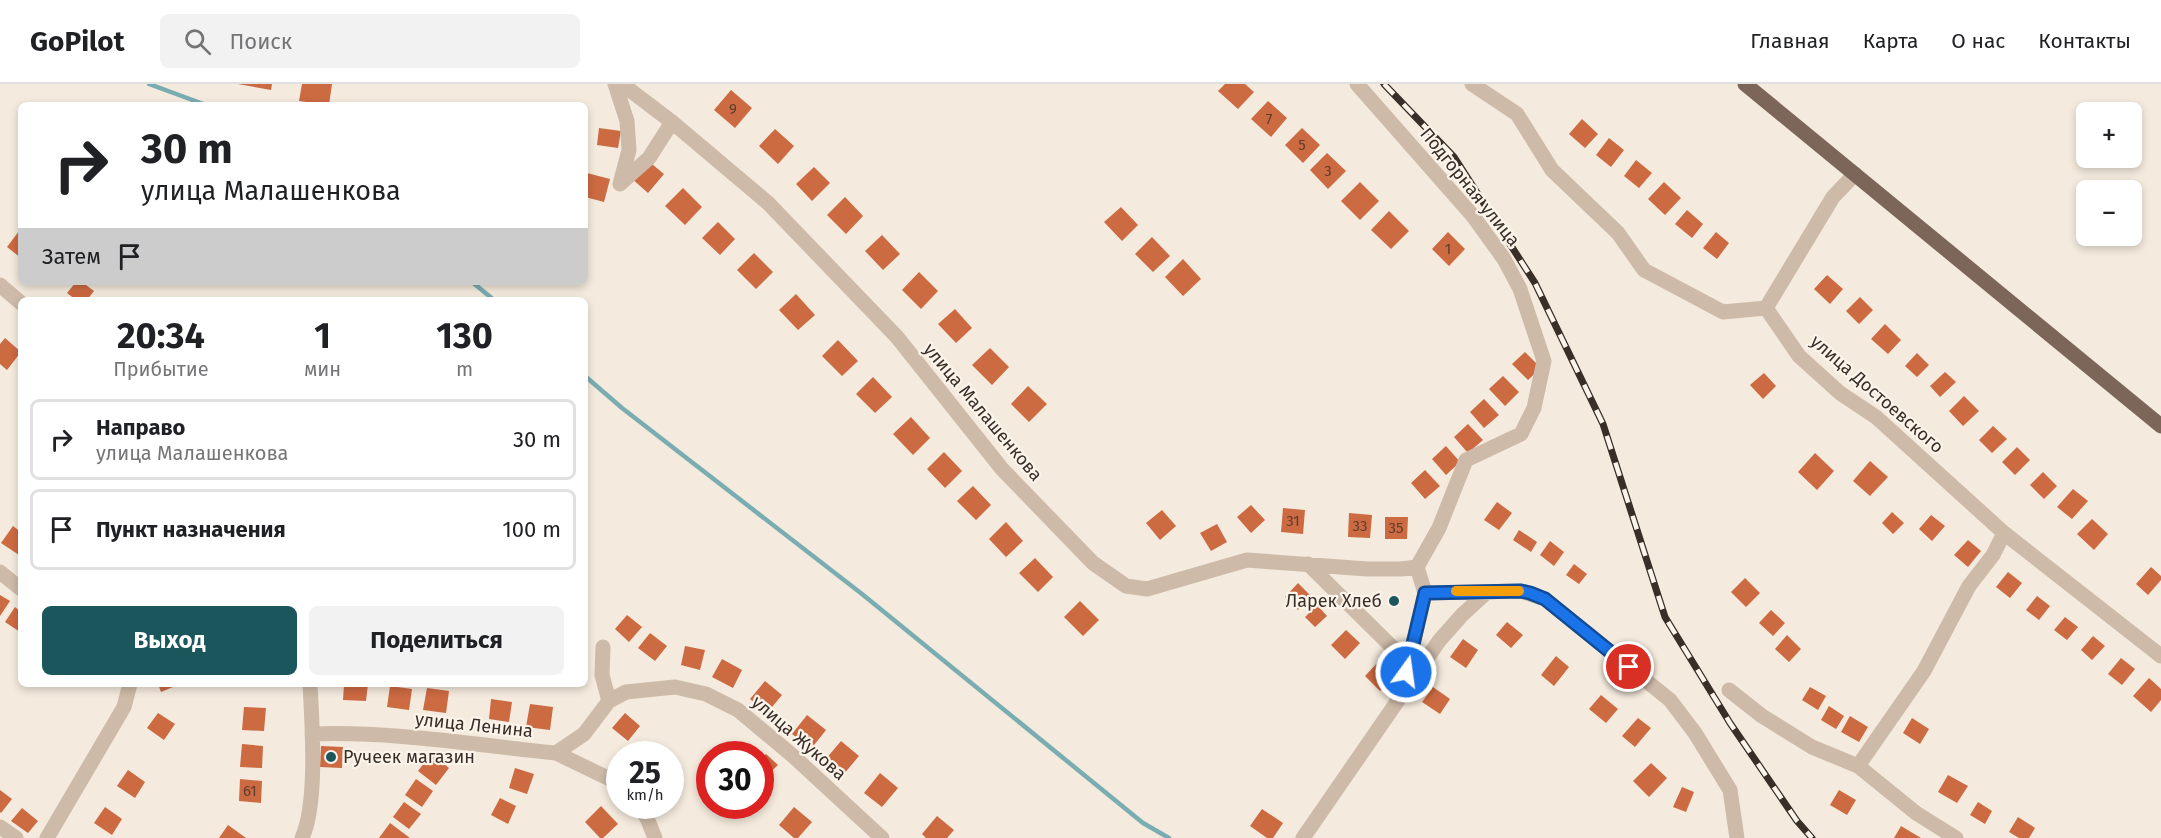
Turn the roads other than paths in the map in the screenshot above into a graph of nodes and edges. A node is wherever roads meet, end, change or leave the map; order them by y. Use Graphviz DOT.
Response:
graph roads {
  1 [pos="615,84"];
  2 [pos="622,84"];
  3 [pos="1357,84"];
  4 [pos="1472,84"];
  5 [pos="1745,84"];
  6 [pos="672,122"];
  7 [pos="1855,174"];
  8 [pos="0,285"];
  9 [pos="18,300"];
  10 [pos="1766,308"];
  11 [pos="2161,426"];
  12 [pos="2004,533"];
  13 [pos="1308,564"];
  14 [pos="1417,567"];
  15 [pos="0,572"];
  16 [pos="18,587"];
  17 [pos="1488,592"];
  18 [pos="1425,593"];
  19 [pos="603,646"];
  20 [pos="1407,652"];
  21 [pos="2161,656"];
  22 [pos="129,687"];
  23 [pos="310,687"];
  24 [pos="1729,690"];
  25 [pos="1404,693"];
  26 [pos="609,701"];
  27 [pos="312,734"];
  28 [pos="556,753"];
  29 [pos="1858,766"];
  30 [pos="606,777"];
  31 [pos="646,819"];
  32 [pos="0,828"];
  33 [pos="16,838"];
  34 [pos="47,838"];
  35 [pos="302,838"];
  36 [pos="655,838"];
  37 [pos="882,838"];
  38 [pos="1303,838"];
  39 [pos="1737,838"];
  40 [pos="1956,838"];
  1 -- 6 [label="street"];
  2 -- 6 [label="street, улица Малашенкова"];
  3 -- 14 [label="street, Подгорная улица"];
  4 -- 10 [label="street"];
  5 -- 7 [label="main road"];
  6 -- 13 [label="street, улица Малашенкова"];
  7 -- 10 [label="street"];
  7 -- 11 [label="main road"];
  8 -- 9 [label="street"];
  10 -- 12 [label="street, улица Достоевского"];
  12 -- 21 [label="street, улица Достоевского"];
  12 -- 29 [label="street"];
  13 -- 14 [label="street, улица Малашенкова"];
  13 -- 20 [label="street"];
  14 -- 18 [label="street"];
  15 -- 16 [label="street"];
  17 -- 18 [label="street"];
  17 -- 25 [label="street"];
  17 -- 39 [label="street"];
  18 -- 20 [label="street"];
  19 -- 26 [label="street"];
  20 -- 25 [label="street"];
  22 -- 34 [label="street"];
  23 -- 27 [label="street"];
  24 -- 29 [label="street"];
  25 -- 38 [label="street"];
  26 -- 28 [label="street, улица Ленина"];
  26 -- 37 [label="street, улица Жукова"];
  27 -- 28 [label="street, улица Ленина"];
  27 -- 35 [label="street"];
  28 -- 30 [label="street"];
  29 -- 40 [label="street"];
  31 -- 36 [label="street"];
  32 -- 33 [label="street"];
}
